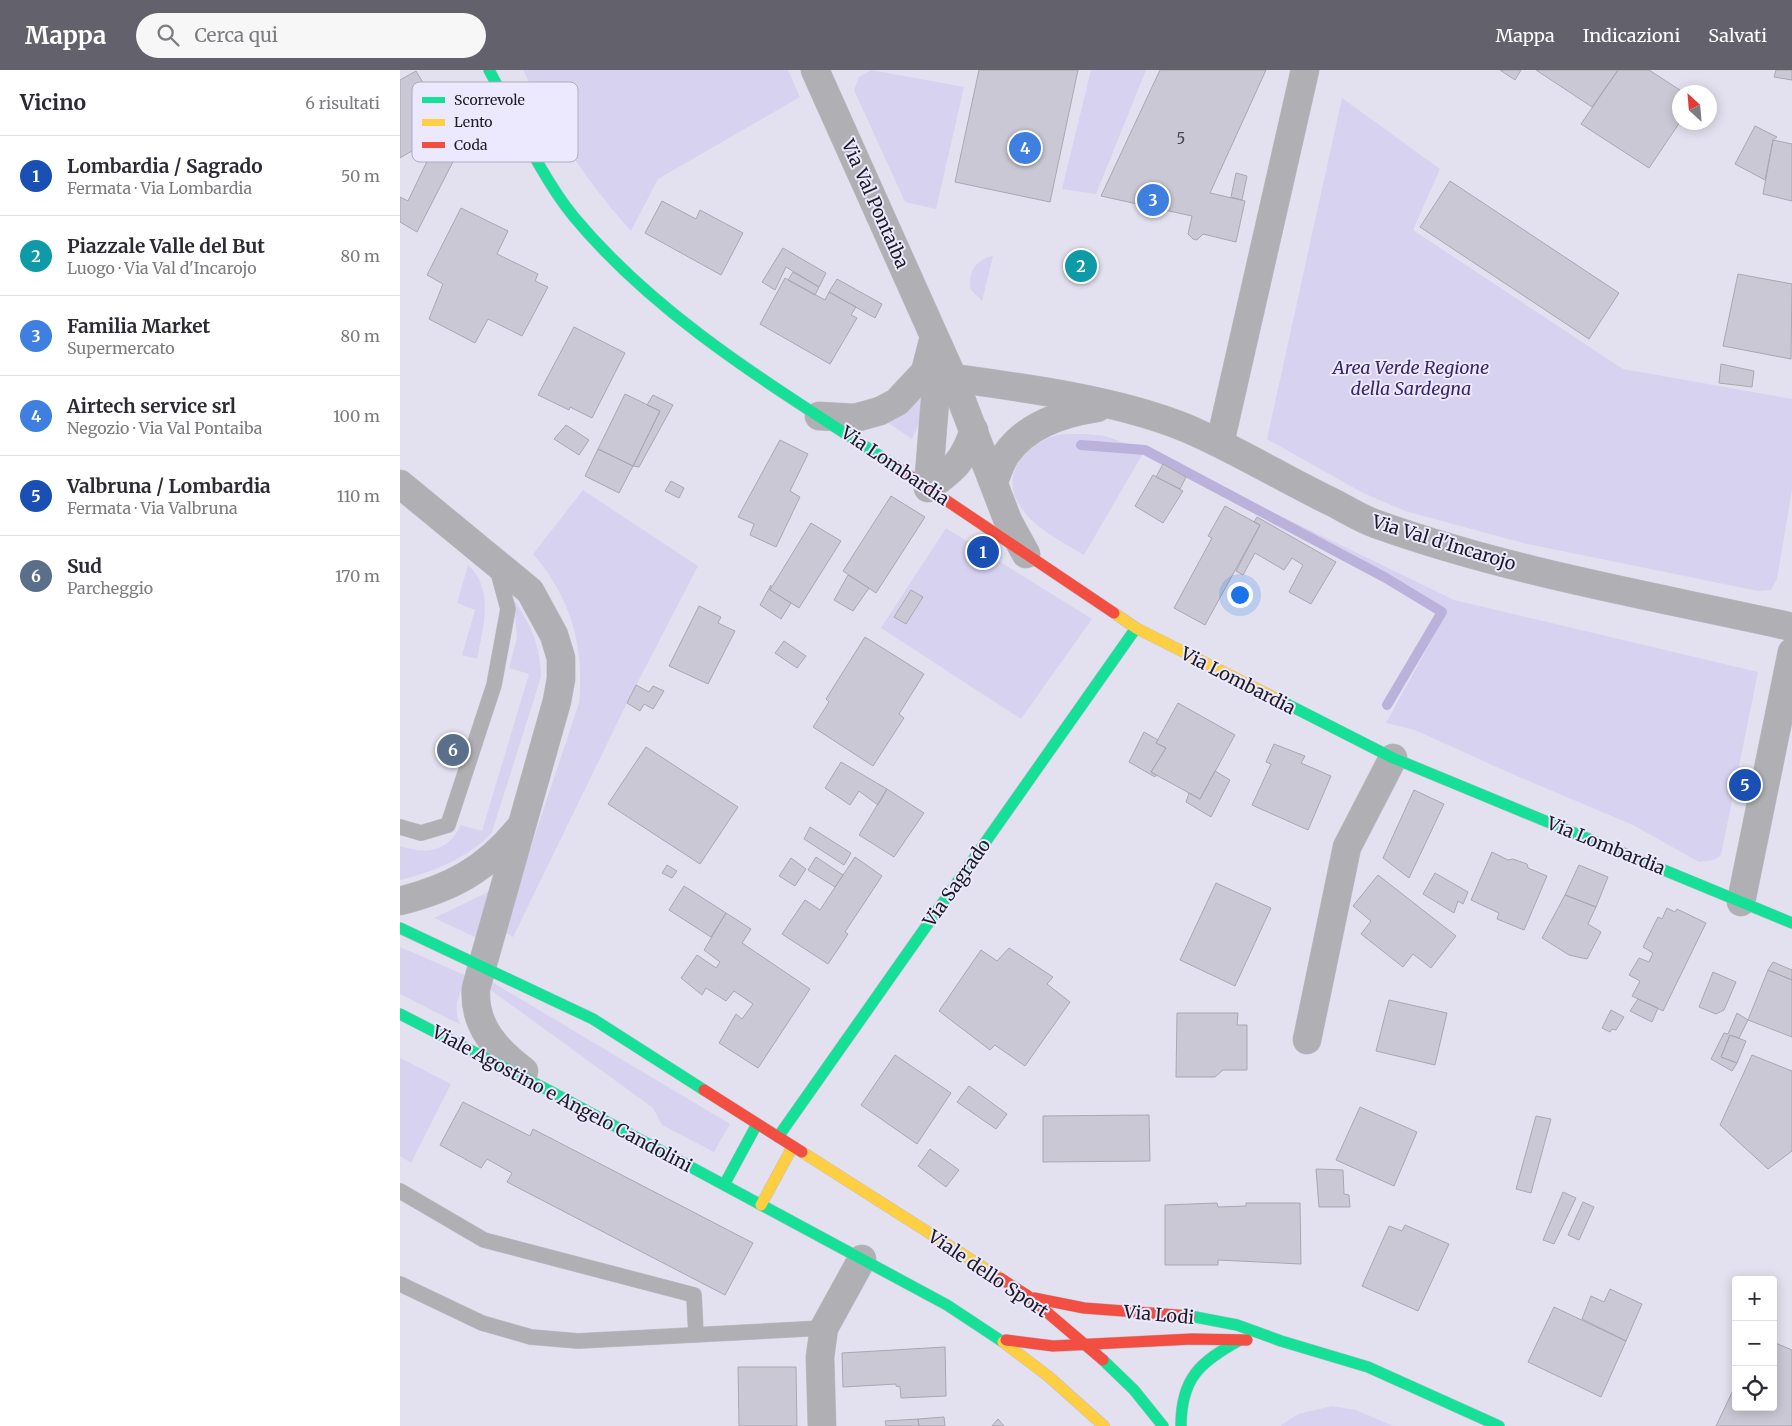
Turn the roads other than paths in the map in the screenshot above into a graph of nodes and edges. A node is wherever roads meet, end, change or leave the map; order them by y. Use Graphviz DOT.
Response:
graph roads {
  1 [pos="489,70"];
  2 [pos="815,70"];
  3 [pos="1305,70"];
  4 [pos="495,82"];
  5 [pos="538,162"];
  6 [pos="934,337"];
  7 [pos="945,377"];
  8 [pos="1114,406"];
  9 [pos="819,416"];
  10 [pos="1037,426"];
  11 [pos="974,430"];
  12 [pos="1220,443"];
  13 [pos="994,481"];
  14 [pos="400,484"];
  15 [pos="928,488"];
  16 [pos="1026,554"];
  17 [pos="495,562"];
  18 [pos="1792,627"];
  19 [pos="1136,628"];
  20 [pos="1791,660"];
  21 [pos="1392,758"];
  22 [pos="523,825"];
  23 [pos="400,827"];
  24 [pos="400,901"];
  25 [pos="1741,902"];
  26 [pos="1792,923"];
  27 [pos="400,928"];
  28 [pos="482,966"];
  29 [pos="400,1014"];
  30 [pos="1306,1040"];
  31 [pos="548,1090"];
  32 [pos="757,1124"];
  33 [pos="778,1137"];
  34 [pos="793,1146"];
  35 [pos="724,1185"];
  36 [pos="400,1191"];
  37 [pos="761,1204"];
  38 [pos="862,1259"];
  39 [pos="400,1284"];
  40 [pos="1028,1296"];
  41 [pos="824,1328"];
  42 [pos="696,1335"];
  43 [pos="1002,1339"];
  44 [pos="1240,1340"];
  45 [pos="1289,1344"];
  46 [pos="1086,1345"];
  47 [pos="822,1426"];
  48 [pos="1104,1426"];
  49 [pos="1163,1426"];
  50 [pos="1181,1426"];
  51 [pos="1499,1426"];
  1 -- 4 [label="street, Via Lombardia"];
  2 -- 6 [label="street, Via Val Pontaiba"];
  3 -- 12 [label="street"];
  5 -- 9 [label="street, Via Lombardia"];
  6 -- 7 [label="street, Via Val Pontaiba"];
  6 -- 9 [label="street"];
  7 -- 8 [label="street, Via Val d'Incarojo"];
  7 -- 11 [label="street, Via Val Pontaiba"];
  7 -- 15 [label="street, Via Val Pontaiba"];
  8 -- 10 [label="street, Via Val d'Incarojo"];
  8 -- 12 [label="street, Via Val d'Incarojo"];
  9 -- 15 [label="street, Via Lombardia"];
  10 -- 11 [label="street, Via Val d'Incarojo"];
  10 -- 13 [label="street, Via Val d'Incarojo"];
  11 -- 13 [label="street, Via Val Pontaiba"];
  11 -- 15 [label="street"];
  12 -- 18 [label="street, Via Val d'Incarojo"];
  13 -- 16 [label="street, Via Val Pontaiba"];
  14 -- 17 [label="street"];
  15 -- 16 [label="street, Via Lombardia"];
  16 -- 19 [label="street, Via Lombardia"];
  17 -- 22 [label="street"];
  17 -- 23 [label="lane"];
  19 -- 21 [label="street, Via Lombardia"];
  19 -- 33 [label="street, Via Sagrado"];
  20 -- 25 [label="street"];
  21 -- 25 [label="street, Via Lombardia"];
  21 -- 30 [label="street"];
  22 -- 24 [label="street"];
  22 -- 28 [label="street"];
  25 -- 26 [label="street, Via Lombardia"];
  27 -- 28 [label="street"];
  28 -- 31 [label="street"];
  28 -- 32 [label="street"];
  29 -- 31 [label="street, Viale Agostino e Angelo Candolini"];
  31 -- 35 [label="street, Viale Agostino e Angelo Candolini"];
  32 -- 33 [label="street"];
  32 -- 35 [label="street"];
  33 -- 34 [label="street, Viale dello Sport"];
  34 -- 37 [label="street"];
  34 -- 40 [label="street, Viale dello Sport"];
  35 -- 37 [label="street, Viale Agostino e Angelo Candolini"];
  36 -- 42 [label="lane"];
  37 -- 38 [label="street"];
  38 -- 41 [label="street"];
  38 -- 43 [label="street"];
  39 -- 42 [label="lane"];
  40 -- 45 [label="street, Via Lodi"];
  40 -- 46 [label="street, Viale dello Sport"];
  41 -- 42 [label="lane"];
  41 -- 47 [label="street"];
  43 -- 46 [label="street, Via Lodi"];
  43 -- 48 [label="street"];
  44 -- 45 [label="street, Via Lodi"];
  44 -- 46 [label="street, Via Lodi"];
  44 -- 50 [label="street"];
  45 -- 51 [label="street, Via Lodi"];
  46 -- 49 [label="street, Viale dello Sport"];
}
